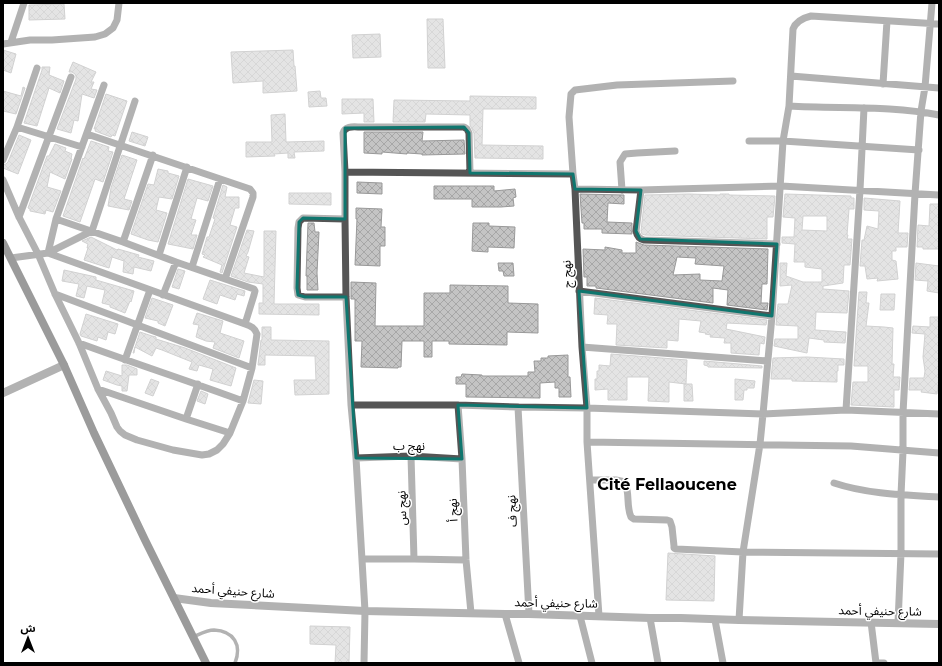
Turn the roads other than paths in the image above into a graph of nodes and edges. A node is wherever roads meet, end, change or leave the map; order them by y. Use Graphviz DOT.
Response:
graph roads {
  1 [pos="24,3"];
  2 [pos="119,3"];
  3 [pos="932,3"];
  4 [pos="887,21"];
  5 [pos="930,24"];
  6 [pos="939,24"];
  7 [pos="11,42"];
  8 [pos="3,44"];
  9 [pos="38,68"];
  10 [pos="791,76"];
  11 [pos="71,77"];
  12 [pos="733,81"];
  13 [pos="883,84"];
  14 [pos="104,85"];
  15 [pos="925,87"];
  16 [pos="939,88"];
  17 [pos="135,101"];
  18 [pos="789,106"];
  19 [pos="864,108"];
  20 [pos="921,111"];
  21 [pos="939,115"];
  22 [pos="17,126"];
  23 [pos="87,134"];
  24 [pos="48,137"];
  25 [pos="749,141"];
  26 [pos="783,141"];
  27 [pos="120,144"];
  28 [pos="862,146"];
  29 [pos="82,147"];
  30 [pos="919,150"];
  31 [pos="675,151"];
  32 [pos="153,156"];
  33 [pos="3,160"];
  34 [pos="187,167"];
  35 [pos="346,172"];
  36 [pos="470,173"];
  37 [pos="573,174"];
  38 [pos="220,179"];
  39 [pos="3,180"];
  40 [pos="781,186"];
  41 [pos="575,189"];
  42 [pos="622,190"];
  43 [pos="642,190"];
  44 [pos="860,190"];
  45 [pos="915,194"];
  46 [pos="939,195"];
  47 [pos="18,217"];
  48 [pos="56,219"];
  49 [pos="345,219"];
  50 [pos="92,231"];
  51 [pos="124,242"];
  52 [pos="3,243"];
  53 [pos="777,244"];
  54 [pos="48,253"];
  55 [pos="38,254"];
  56 [pos="159,255"];
  57 [pos="10,258"];
  58 [pos="176,262"];
  59 [pos="192,267"];
  60 [pos="225,279"];
  61 [pos="150,290"];
  62 [pos="579,291"];
  63 [pos="55,294"];
  64 [pos="163,295"];
  65 [pos="346,297"];
  66 [pos="772,316"];
  67 [pos="245,324"];
  68 [pos="138,326"];
  69 [pos="79,343"];
  70 [pos="582,347"];
  71 [pos="125,360"];
  72 [pos="767,361"];
  73 [pos="64,365"];
  74 [pos="252,368"];
  75 [pos="198,384"];
  76 [pos="98,389"];
  77 [pos="3,394"];
  78 [pos="243,401"];
  79 [pos="351,405"];
  80 [pos="458,405"];
  81 [pos="518,407"];
  82 [pos="587,408"];
  83 [pos="846,410"];
  84 [pos="903,413"];
  85 [pos="764,414"];
  86 [pos="939,414"];
  87 [pos="186,419"];
  88 [pos="230,433"];
  89 [pos="587,442"];
  90 [pos="760,444"];
  91 [pos="903,450"];
  92 [pos="939,453"];
  93 [pos="411,456"];
  94 [pos="356,458"];
  95 [pos="462,459"];
  96 [pos="590,480"];
  97 [pos="834,483"];
  98 [pos="901,495"];
  99 [pos="939,497"];
  100 [pos="743,552"];
  101 [pos="901,553"];
  102 [pos="939,554"];
  103 [pos="414,558"];
  104 [pos="362,559"];
  105 [pos="466,560"];
  106 [pos="174,598"];
  107 [pos="365,611"];
  108 [pos="471,613"];
  109 [pos="505,614"];
  110 [pos="529,614"];
  111 [pos="580,616"];
  112 [pos="599,616"];
  113 [pos="650,618"];
  114 [pos="715,620"];
  115 [pos="739,620"];
  116 [pos="872,622"];
  117 [pos="898,623"];
  118 [pos="939,624"];
  119 [pos="193,637"];
  120 [pos="206,663"];
  121 [pos="235,663"];
  122 [pos="364,663"];
  123 [pos="519,663"];
  124 [pos="592,663"];
  125 [pos="658,663"];
  126 [pos="723,663"];
  127 [pos="876,663"];
  128 [pos="884,663"];
  1 -- 7 [label="street"];
  2 -- 7 [label="street"];
  3 -- 5 [label="street"];
  4 -- 5 [label="street"];
  4 -- 10 [label="street"];
  4 -- 13 [label="street"];
  5 -- 6 [label="street"];
  5 -- 15 [label="street"];
  7 -- 8 [label="street"];
  9 -- 22 [label="street"];
  10 -- 13 [label="street"];
  10 -- 18 [label="street"];
  11 -- 24 [label="street"];
  12 -- 37 [label="street, نهج ج"];
  13 -- 15 [label="street"];
  14 -- 23 [label="street"];
  15 -- 16 [label="street"];
  15 -- 20 [label="street"];
  17 -- 27 [label="street"];
  18 -- 19 [label="street"];
  18 -- 26 [label="street"];
  19 -- 20 [label="street"];
  19 -- 28 [label="street"];
  20 -- 21 [label="street"];
  20 -- 30 [label="street"];
  22 -- 24 [label="street"];
  22 -- 33 [label="street"];
  23 -- 27 [label="street"];
  23 -- 29 [label="street"];
  24 -- 29 [label="street"];
  24 -- 47 [label="street"];
  25 -- 26 [label="street"];
  26 -- 28 [label="street"];
  26 -- 40 [label="street"];
  27 -- 32 [label="street"];
  27 -- 50 [label="street"];
  28 -- 30 [label="street"];
  28 -- 44 [label="street"];
  29 -- 48 [label="street"];
  30 -- 45 [label="street"];
  31 -- 42 [label="street"];
  32 -- 34 [label="street"];
  32 -- 51 [label="street"];
  34 -- 38 [label="street"];
  34 -- 56 [label="street"];
  35 -- 36 [label="street"];
  35 -- 36 [label="street"];
  35 -- 49 [label="street"];
  36 -- 37 [label="street"];
  37 -- 41 [label="street, نهج ج"];
  38 -- 59 [label="street"];
  38 -- 60 [label="street"];
  39 -- 47 [label="street"];
  40 -- 43 [label="street"];
  40 -- 44 [label="street"];
  40 -- 53 [label="street"];
  41 -- 42 [label="street"];
  41 -- 62 [label="street, نهج ج"];
  42 -- 43 [label="street"];
  43 -- 53 [label="street"];
  44 -- 45 [label="street"];
  44 -- 83 [label="street"];
  45 -- 46 [label="street"];
  45 -- 84 [label="street"];
  47 -- 55 [label="street"];
  48 -- 50 [label="street"];
  48 -- 54 [label="street"];
  49 -- 65 [label="street"];
  49 -- 65 [label="street"];
  50 -- 51 [label="street"];
  50 -- 54 [label="street"];
  51 -- 56 [label="street"];
  52 -- 57 [label="main road"];
  53 -- 66 [label="street"];
  54 -- 55 [label="street"];
  54 -- 61 [label="street"];
  55 -- 57 [label="street"];
  55 -- 63 [label="street"];
  56 -- 58 [label="street"];
  57 -- 73 [label="main road"];
  58 -- 59 [label="street"];
  58 -- 64 [label="street"];
  59 -- 60 [label="street"];
  60 -- 67 [label="street"];
  61 -- 64 [label="street"];
  61 -- 68 [label="street"];
  62 -- 66 [label="street"];
  62 -- 70 [label="street, نهج ج"];
  63 -- 68 [label="street"];
  63 -- 69 [label="street"];
  64 -- 67 [label="street"];
  65 -- 79 [label="street"];
  66 -- 72 [label="street"];
  67 -- 74 [label="street"];
  68 -- 71 [label="street"];
  68 -- 74 [label="street"];
  69 -- 71 [label="street"];
  69 -- 76 [label="street"];
  70 -- 72 [label="street"];
  70 -- 82 [label="street, نهج ج"];
  71 -- 75 [label="street"];
  72 -- 85 [label="street"];
  73 -- 77 [label="street"];
  73 -- 106 [label="main road"];
  74 -- 78 [label="street"];
  75 -- 78 [label="street"];
  75 -- 87 [label="street"];
  76 -- 87 [label="street"];
  76 -- 88 [label="street"];
  78 -- 88 [label="street"];
  79 -- 80 [label="street"];
  79 -- 94 [label="street"];
  80 -- 81 [label="street"];
  80 -- 95 [label="street, نهج أ"];
  81 -- 82 [label="street"];
  81 -- 110 [label="street, نهج ف"];
  82 -- 85 [label="street"];
  82 -- 89 [label="street, نهج ج"];
  83 -- 84 [label="street"];
  83 -- 85 [label="street"];
  84 -- 86 [label="street"];
  84 -- 91 [label="street"];
  85 -- 90 [label="street"];
  87 -- 88 [label="street"];
  89 -- 90 [label="street"];
  89 -- 96 [label="street, نهج ج"];
  90 -- 91 [label="street"];
  90 -- 100 [label="street"];
  91 -- 92 [label="street"];
  91 -- 98 [label="street"];
  93 -- 94 [label="street, نهج ب"];
  93 -- 95 [label="street, نهج ب"];
  93 -- 103 [label="street, نهج س"];
  94 -- 104 [label="street"];
  95 -- 105 [label="street, نهج أ"];
  96 -- 100 [label="street"];
  96 -- 112 [label="street, نهج ج"];
  97 -- 98 [label="street"];
  98 -- 99 [label="street"];
  98 -- 101 [label="street"];
  100 -- 101 [label="street"];
  100 -- 115 [label="street"];
  101 -- 102 [label="street"];
  101 -- 117 [label="street"];
  103 -- 104 [label="street"];
  103 -- 105 [label="street"];
  104 -- 107 [label="street"];
  105 -- 108 [label="street, نهج أ"];
  106 -- 107 [label="street, شارع حنيفي أحمد"];
  106 -- 119 [label="main road"];
  107 -- 108 [label="street, شارع حنيفي أحمد"];
  107 -- 122 [label="street"];
  108 -- 109 [label="street, شارع حنيفي أحمد"];
  109 -- 110 [label="street, شارع حنيفي أحمد"];
  109 -- 123 [label="street"];
  110 -- 111 [label="street, شارع حنيفي أحمد"];
  111 -- 112 [label="street, شارع حنيفي أحمد"];
  111 -- 124 [label="street"];
  112 -- 113 [label="street, شارع حنيفي أحمد"];
  113 -- 114 [label="street, شارع حنيفي أحمد"];
  113 -- 125 [label="street"];
  114 -- 115 [label="street, شارع حنيفي أحمد"];
  114 -- 126 [label="street"];
  115 -- 116 [label="street, شارع حنيفي أحمد"];
  116 -- 117 [label="street, شارع حنيفي أحمد"];
  116 -- 127 [label="street"];
  117 -- 118 [label="street, شارع حنيفي أحمد"];
  119 -- 120 [label="main road"];
  119 -- 121 [label="lane"];
  127 -- 128 [label="street"];
}
